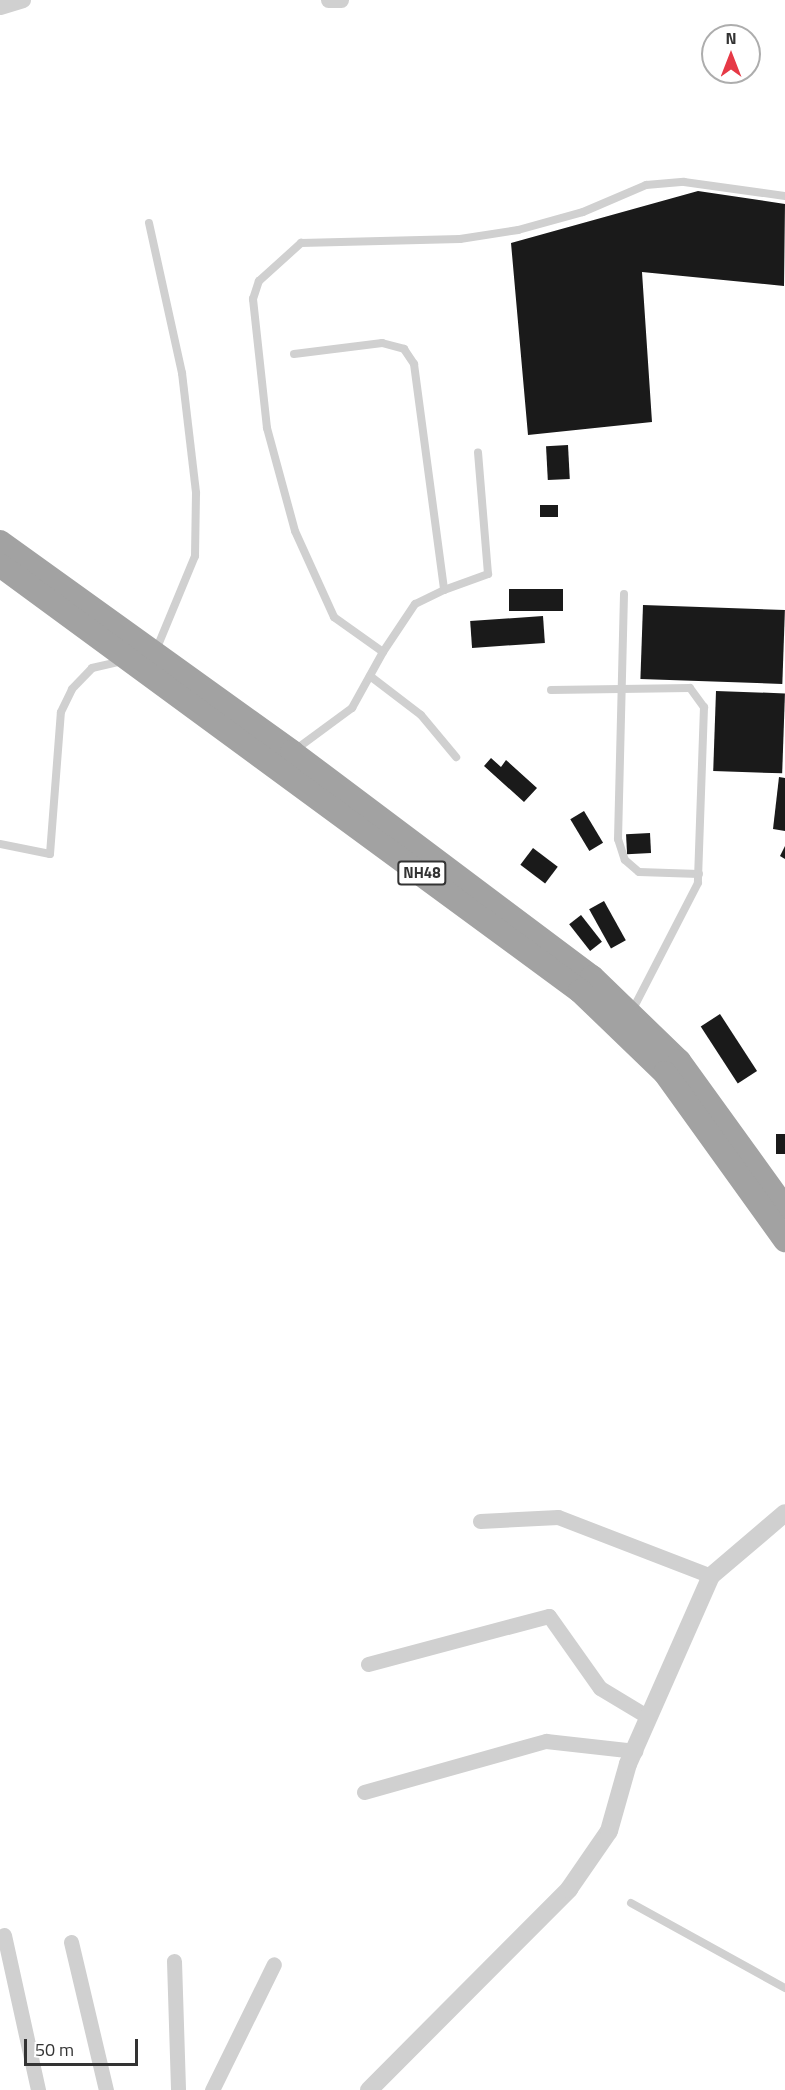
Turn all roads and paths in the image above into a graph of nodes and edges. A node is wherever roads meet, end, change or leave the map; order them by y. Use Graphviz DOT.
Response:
graph roads {
  1 [pos="23,0"];
  2 [pos="328,0"];
  3 [pos="341,0"];
  4 [pos="0,7"];
  5 [pos="785,196"];
  6 [pos="148,223"];
  7 [pos="294,354"];
  8 [pos="478,452"];
  9 [pos="0,543"];
  10 [pos="0,565"];
  11 [pos="444,590"];
  12 [pos="624,594"];
  13 [pos="384,652"];
  14 [pos="154,655"];
  15 [pos="129,660"];
  16 [pos="370,676"];
  17 [pos="622,689"];
  18 [pos="551,690"];
  19 [pos="292,752"];
  20 [pos="456,757"];
  21 [pos="0,844"];
  22 [pos="699,874"];
  23 [pos="631,1013"];
  24 [pos="776,1197"];
  25 [pos="785,1240"];
  26 [pos="785,1514"];
  27 [pos="480,1521"];
  28 [pos="711,1576"];
  29 [pos="368,1664"];
  30 [pos="648,1717"];
  31 [pos="635,1751"];
  32 [pos="364,1792"];
  33 [pos="631,1903"];
  34 [pos="4,1935"];
  35 [pos="71,1942"];
  36 [pos="174,1961"];
  37 [pos="274,1964"];
  38 [pos="785,1988"];
  39 [pos="38,2090"];
  40 [pos="106,2090"];
  41 [pos="178,2090"];
  42 [pos="212,2090"];
  43 [pos="369,2090"];
  1 -- 4 [label="street"];
  2 -- 3 [label="street"];
  5 -- 13 [label="lane"];
  6 -- 14 [label="lane"];
  7 -- 11 [label="lane"];
  8 -- 11 [label="lane"];
  9 -- 14 [label="highway, NH48"];
  10 -- 15 [label="highway, NH48"];
  11 -- 13 [label="lane"];
  12 -- 17 [label="lane"];
  13 -- 16 [label="lane"];
  14 -- 19 [label="highway, NH48"];
  15 -- 21 [label="lane"];
  15 -- 24 [label="highway, NH48"];
  16 -- 19 [label="lane"];
  16 -- 20 [label="lane"];
  17 -- 18 [label="lane"];
  17 -- 22 [label="lane"];
  17 -- 22 [label="lane"];
  19 -- 23 [label="highway, NH48"];
  22 -- 23 [label="lane"];
  23 -- 24 [label="highway, NH48"];
  24 -- 25 [label="highway, NH48"];
  26 -- 28 [label="street"];
  27 -- 28 [label="street"];
  28 -- 30 [label="street"];
  29 -- 30 [label="street"];
  30 -- 31 [label="street"];
  31 -- 32 [label="street"];
  31 -- 43 [label="street"];
  33 -- 38 [label="lane"];
  34 -- 39 [label="street"];
  35 -- 40 [label="street"];
  36 -- 41 [label="street"];
  37 -- 42 [label="street"];
}
